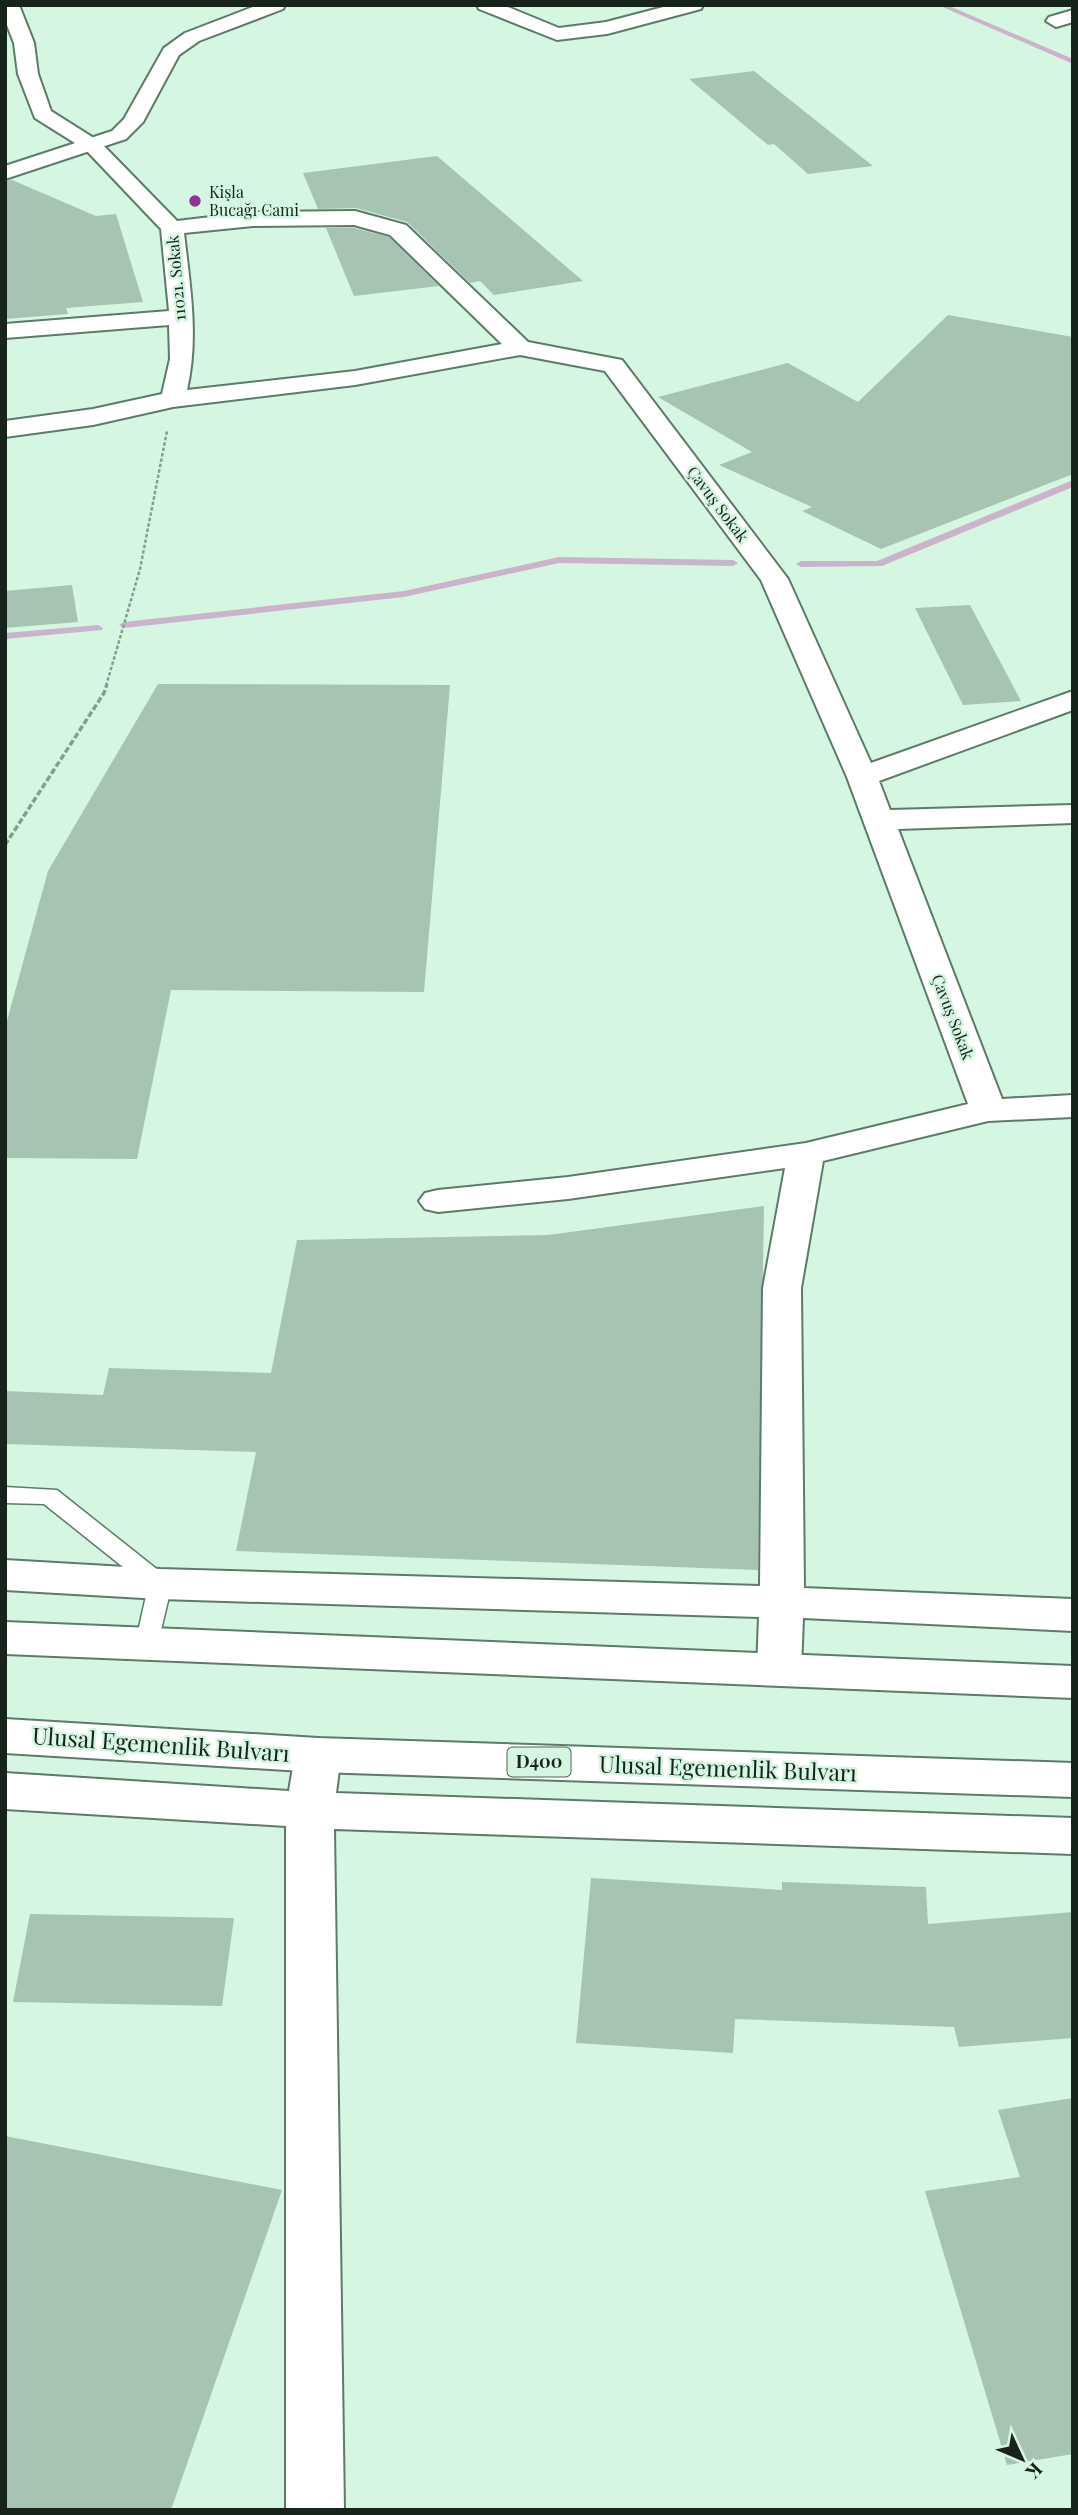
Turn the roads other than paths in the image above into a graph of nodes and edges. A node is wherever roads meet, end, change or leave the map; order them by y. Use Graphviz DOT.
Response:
graph roads {
  1 [pos="9,5"];
  2 [pos="276,5"];
  3 [pos="486,5"];
  4 [pos="694,5"];
  5 [pos="93,146"];
  6 [pos="5,173"];
  7 [pos="172,228"];
  8 [pos="181,317"];
  9 [pos="5,331"];
  10 [pos="520,348"];
  11 [pos="173,399"];
  12 [pos="5,429"];
  13 [pos="1073,700"];
  14 [pos="862,777"];
  15 [pos="1073,814"];
  16 [pos="878,820"];
  17 [pos="1073,1105"];
  18 [pos="989,1110"];
  19 [pos="806,1154"];
  20 [pos="438,1201"];
  21 [pos="5,1495"];
  22 [pos="5,1575"];
  23 [pos="160,1584"];
  24 [pos="782,1602"];
  25 [pos="1073,1615"];
  26 [pos="5,1638"];
  27 [pos="147,1645"];
  28 [pos="779,1669"];
  29 [pos="1073,1682"];
  30 [pos="5,1736"];
  31 [pos="318,1755"];
  32 [pos="1073,1780"];
  33 [pos="5,1791"];
  34 [pos="310,1810"];
  35 [pos="1073,1836"];
  36 [pos="315,2510"];
  1 -- 5 [label="main road, 11021. Sokak"];
  2 -- 5 [label="main road"];
  3 -- 4 [label="main road"];
  5 -- 6 [label="main road"];
  5 -- 7 [label="main road, 11021. Sokak"];
  7 -- 8 [label="main road, 11021. Sokak"];
  7 -- 10 [label="main road"];
  8 -- 9 [label="main road"];
  8 -- 11 [label="main road, 11021. Sokak"];
  10 -- 11 [label="main road"];
  10 -- 14 [label="main road, Çavuş Sokak"];
  11 -- 12 [label="main road"];
  13 -- 14 [label="main road"];
  14 -- 16 [label="main road, Çavuş Sokak"];
  15 -- 16 [label="main road"];
  16 -- 18 [label="main road, Çavuş Sokak"];
  17 -- 18 [label="main road"];
  18 -- 19 [label="main road"];
  19 -- 20 [label="main road"];
  19 -- 24 [label="main road"];
  21 -- 23 [label="lane"];
  22 -- 23 [label="main road"];
  23 -- 24 [label="main road"];
  23 -- 27 [label="lane"];
  24 -- 25 [label="main road"];
  24 -- 28 [label="main road"];
  26 -- 27 [label="main road"];
  27 -- 28 [label="main road"];
  28 -- 29 [label="main road"];
  30 -- 31 [label="main road, Ulusal Egemenlik Bulvarı / D400"];
  31 -- 32 [label="main road, Ulusal Egemenlik Bulvarı / D400"];
  31 -- 34 [label="main road"];
  33 -- 34 [label="main road"];
  34 -- 35 [label="main road"];
  34 -- 36 [label="main road"];
}
